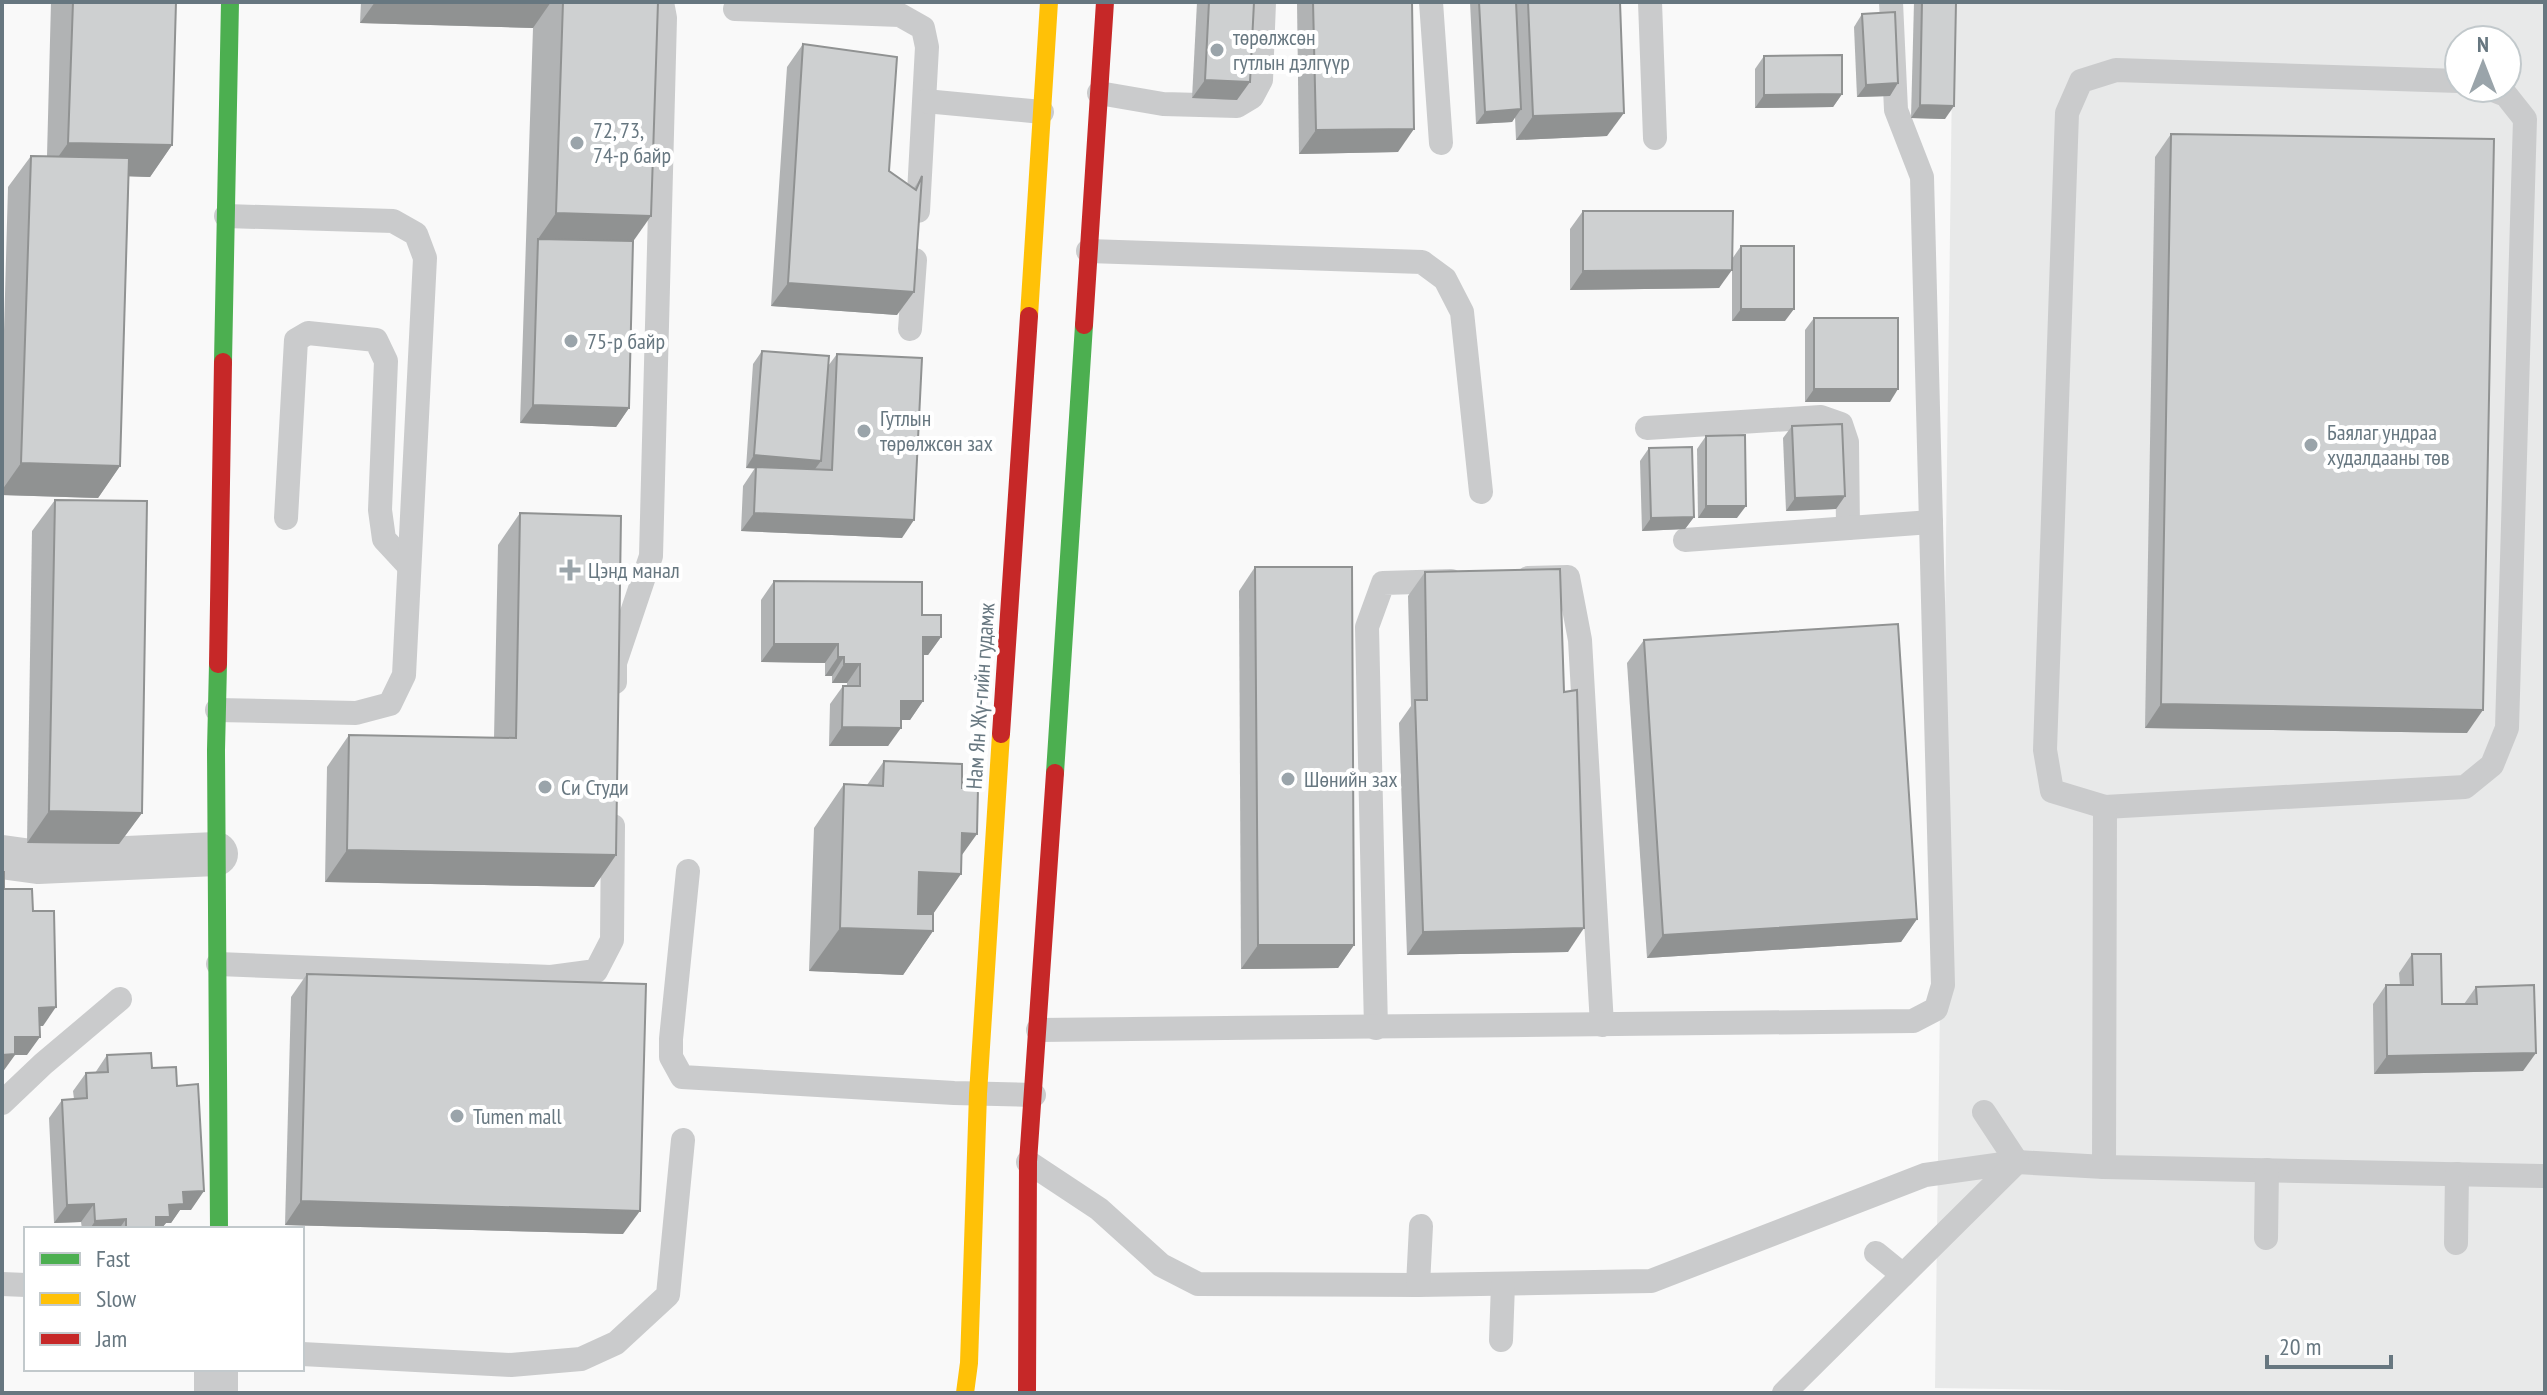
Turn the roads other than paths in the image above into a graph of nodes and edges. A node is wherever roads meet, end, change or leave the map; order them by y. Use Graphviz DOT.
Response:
graph roads {
  1 [pos="230,2"];
  2 [pos="662,2"];
  3 [pos="1049,2"];
  4 [pos="1105,2"];
  5 [pos="1264,2"];
  6 [pos="1431,2"];
  7 [pos="1650,2"];
  8 [pos="1891,2"];
  9 [pos="735,9"];
  10 [pos="2443,80"];
  11 [pos="1099,93"];
  12 [pos="925,101"];
  13 [pos="2513,104"];
  14 [pos="1042,112"];
  15 [pos="1655,138"];
  16 [pos="1441,143"];
  17 [pos="226,216"];
  18 [pos="1088,251"];
  19 [pos="910,329"];
  20 [pos="1647,428"];
  21 [pos="1481,492"];
  22 [pos="286,518"];
  23 [pos="1931,522"];
  24 [pos="1848,528"];
  25 [pos="1685,540"];
  26 [pos="409,566"];
  27 [pos="1506,579"];
  28 [pos="1476,580"];
  29 [pos="615,709"];
  30 [pos="217,710"];
  31 [pos="614,801"];
  32 [pos="2105,807"];
  33 [pos="216,854"];
  34 [pos="2,857"];
  35 [pos="688,871"];
  36 [pos="218,964"];
  37 [pos="120,999"];
  38 [pos="1602,1025"];
  39 [pos="1376,1028"];
  40 [pos="1038,1030"];
  41 [pos="978,1094"];
  42 [pos="1034,1095"];
  43 [pos="2,1103"];
  44 [pos="1984,1112"];
  45 [pos="683,1140"];
  46 [pos="1028,1162"];
  47 [pos="2017,1162"];
  48 [pos="2104,1167"];
  49 [pos="2267,1170"];
  50 [pos="2457,1174"];
  51 [pos="2545,1176"];
  52 [pos="1421,1226"];
  53 [pos="219,1227"];
  54 [pos="2266,1238"];
  55 [pos="2456,1243"];
  56 [pos="1876,1253"];
  57 [pos="1903,1275"];
  58 [pos="2,1284"];
  59 [pos="1503,1284"];
  60 [pos="24,1285"];
  61 [pos="1418,1285"];
  62 [pos="1501,1340"];
  63 [pos="304,1354"];
  64 [pos="965,1393"];
  65 [pos="1027,1393"];
  66 [pos="1784,1393"];
  1 -- 17 [label="main road"];
  2 -- 29 [label="lane"];
  3 -- 14 [label="main road, Нам Ян Жү-гийн гудамж"];
  4 -- 11 [label="main road"];
  5 -- 11 [label="lane"];
  6 -- 16 [label="lane"];
  7 -- 15 [label="lane"];
  8 -- 23 [label="lane"];
  9 -- 12 [label="lane"];
  10 -- 32 [label="lane"];
  11 -- 18 [label="main road"];
  12 -- 14 [label="lane"];
  12 -- 19 [label="lane"];
  13 -- 32 [label="lane"];
  14 -- 41 [label="main road, Нам Ян Жү-гийн гудамж"];
  17 -- 26 [label="lane"];
  17 -- 30 [label="main road"];
  18 -- 21 [label="lane"];
  18 -- 40 [label="main road"];
  20 -- 24 [label="lane"];
  22 -- 26 [label="lane"];
  23 -- 24 [label="lane"];
  23 -- 38 [label="lane"];
  24 -- 25 [label="lane"];
  26 -- 30 [label="lane"];
  27 -- 38 [label="lane"];
  28 -- 39 [label="lane"];
  30 -- 33 [label="main road"];
  31 -- 36 [label="lane"];
  32 -- 48 [label="lane"];
  33 -- 34 [label="street"];
  33 -- 36 [label="main road"];
  35 -- 41 [label="lane"];
  36 -- 53 [label="main road"];
  37 -- 43 [label="lane"];
  38 -- 39 [label="lane"];
  39 -- 40 [label="lane"];
  40 -- 42 [label="main road"];
  41 -- 42 [label="lane"];
  41 -- 64 [label="main road, Нам Ян Жү-гийн гудамж"];
  42 -- 46 [label="main road"];
  44 -- 47 [label="lane"];
  45 -- 63 [label="lane"];
  46 -- 61 [label="lane"];
  46 -- 65 [label="main road"];
  47 -- 48 [label="lane"];
  47 -- 57 [label="lane"];
  47 -- 59 [label="lane"];
  48 -- 49 [label="lane"];
  49 -- 50 [label="lane"];
  49 -- 54 [label="lane"];
  50 -- 51 [label="lane"];
  50 -- 55 [label="lane"];
  52 -- 61 [label="lane"];
  56 -- 57 [label="lane"];
  57 -- 66 [label="lane"];
  58 -- 60 [label="lane"];
  59 -- 61 [label="lane"];
  59 -- 62 [label="lane"];
}
